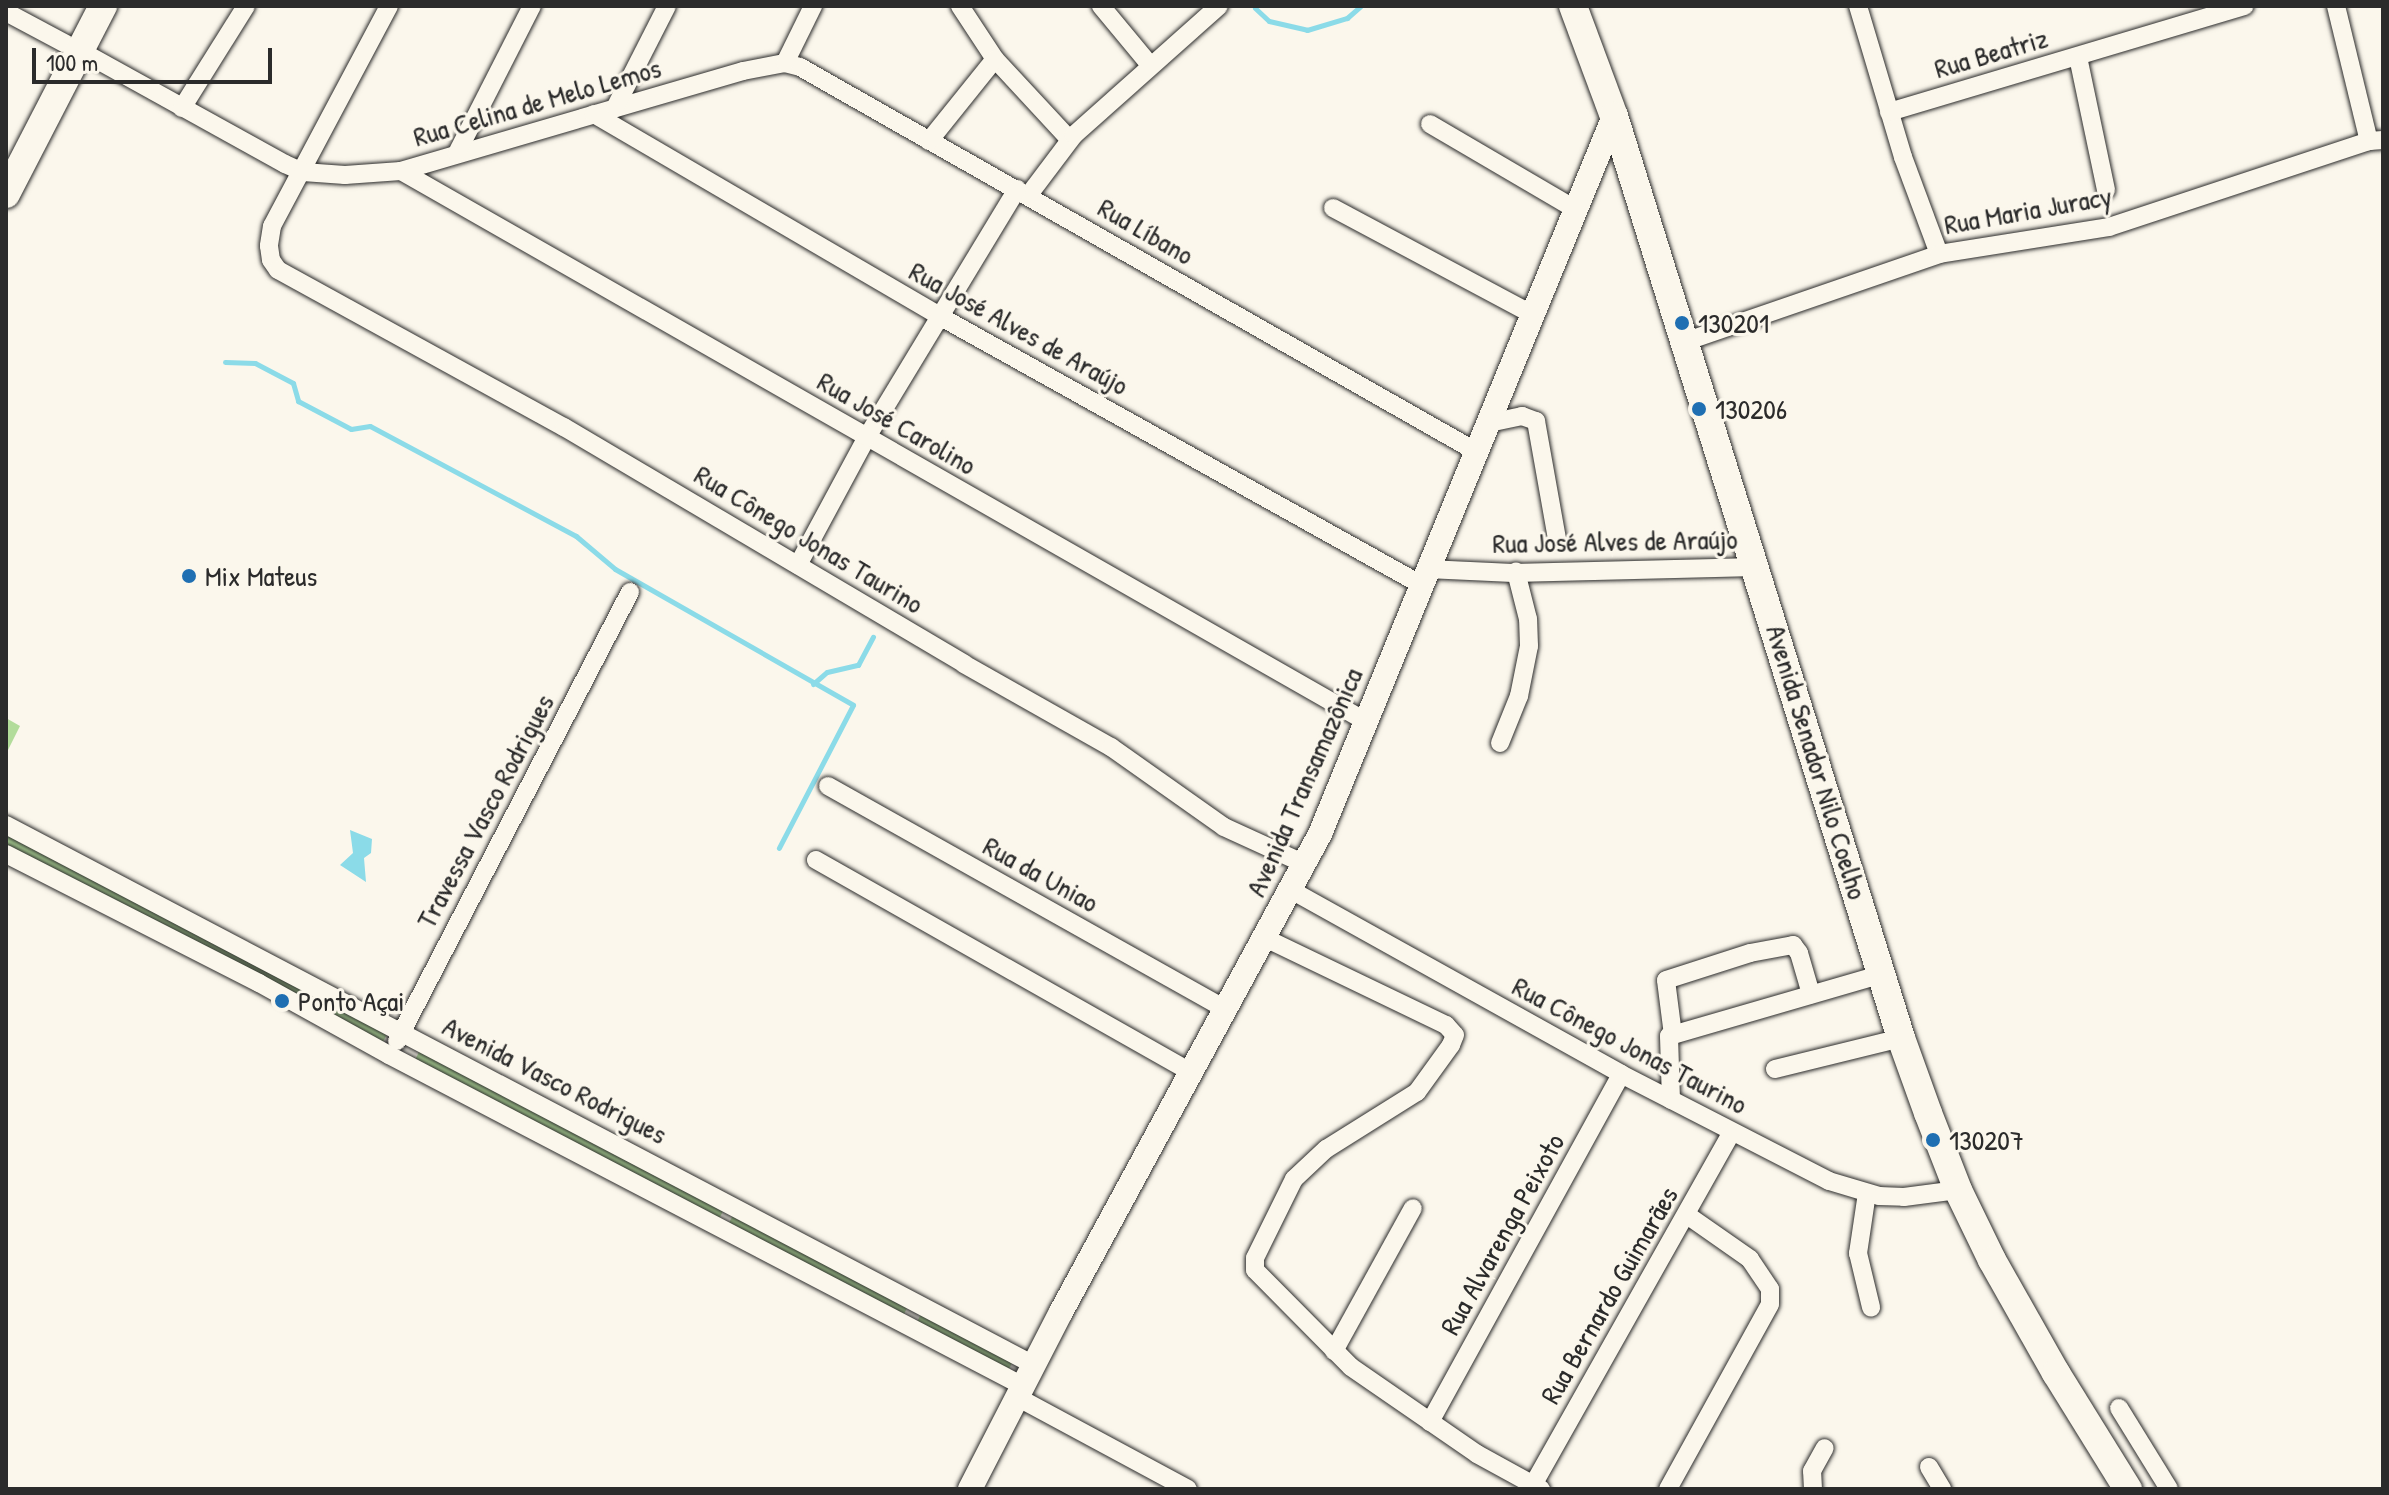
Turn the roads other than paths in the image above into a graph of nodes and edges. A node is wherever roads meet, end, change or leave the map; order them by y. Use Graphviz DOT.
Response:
graph roads {
  1 [pos="86,6"];
  2 [pos="103,6"];
  3 [pos="246,6"];
  4 [pos="389,6"];
  5 [pos="532,6"];
  6 [pos="667,6"];
  7 [pos="813,6"];
  8 [pos="960,6"];
  9 [pos="1101,6"];
  10 [pos="1219,6"];
  11 [pos="1573,6"];
  12 [pos="1858,6"];
  13 [pos="2245,6"];
  14 [pos="2336,6"];
  15 [pos="6,12"];
  16 [pos="74,47"];
  17 [pos="2078,57"];
  18 [pos="995,59"];
  19 [pos="785,63"];
  20 [pos="1150,65"];
  21 [pos="182,108"];
  22 [pos="615,108"];
  23 [pos="1889,112"];
  24 [pos="594,114"];
  25 [pos="1614,116"];
  26 [pos="1430,124"];
  27 [pos="1070,140"];
  28 [pos="929,141"];
  29 [pos="2376,141"];
  30 [pos="6,152"];
  31 [pos="457,153"];
  32 [pos="401,171"];
  33 [pos="303,172"];
  34 [pos="2106,190"];
  35 [pos="1023,192"];
  36 [pos="6,194"];
  37 [pos="1333,208"];
  38 [pos="1575,209"];
  39 [pos="1939,254"];
  40 [pos="1533,315"];
  41 [pos="941,317"];
  42 [pos="1684,342"];
  43 [pos="1489,423"];
  44 [pos="867,437"];
  45 [pos="1477,452"];
  46 [pos="1557,539"];
  47 [pos="798,565"];
  48 [pos="1756,567"];
  49 [pos="1516,572"];
  50 [pos="1423,576"];
  51 [pos="630,592"];
  52 [pos="1367,722"];
  53 [pos="1500,743"];
  54 [pos="828,786"];
  55 [pos="6,825"];
  56 [pos="6,854"];
  57 [pos="816,860"];
  58 [pos="1305,864"];
  59 [pos="1291,890"];
  60 [pos="1265,938"];
  61 [pos="1882,974"];
  62 [pos="1811,994"];
  63 [pos="1227,1010"];
  64 [pos="401,1032"];
  65 [pos="1673,1035"];
  66 [pos="1901,1038"];
  67 [pos="389,1055"];
  68 [pos="1775,1069"];
  69 [pos="1193,1073"];
  70 [pos="1621,1074"];
  71 [pos="1671,1100"];
  72 [pos="1732,1132"];
  73 [pos="1958,1190"];
  74 [pos="1867,1193"];
  75 [pos="1413,1208"];
  76 [pos="1687,1215"];
  77 [pos="922,1306"];
  78 [pos="1871,1307"];
  79 [pos="911,1327"];
  80 [pos="1334,1351"];
  81 [pos="1025,1383"];
  82 [pos="2119,1408"];
  83 [pos="1430,1422"];
  84 [pos="1825,1448"];
  85 [pos="1929,1467"];
  86 [pos="1537,1487"];
  87 [pos="970,1489"];
  88 [pos="1188,1489"];
  89 [pos="1668,1489"];
  90 [pos="1813,1489"];
  91 [pos="1942,1489"];
  92 [pos="2128,1489"];
  93 [pos="2169,1489"];
  1 -- 16 [label="main road"];
  2 -- 16 [label="main road"];
  3 -- 21 [label="street"];
  4 -- 33 [label="street"];
  5 -- 31 [label="street"];
  6 -- 22 [label="street"];
  7 -- 19 [label="street"];
  8 -- 18 [label="street"];
  9 -- 20 [label="street"];
  10 -- 20 [label="street"];
  11 -- 25 [label="main road, Avenida Senador Nilo Coelho"];
  12 -- 23 [label="street"];
  13 -- 17 [label="street, Rua Beatriz"];
  14 -- 29 [label="street"];
  15 -- 16 [label="street"];
  16 -- 21 [label="street"];
  16 -- 30 [label="main road"];
  16 -- 36 [label="main road"];
  17 -- 23 [label="street, Rua Beatriz"];
  17 -- 34 [label="street"];
  18 -- 27 [label="street"];
  18 -- 28 [label="street"];
  19 -- 22 [label="street, Rua Celina de Melo Lemos"];
  19 -- 28 [label="street, Rua Líbano"];
  20 -- 27 [label="street"];
  21 -- 33 [label="street"];
  22 -- 24 [label="street, Rua Celina de Melo Lemos"];
  23 -- 39 [label="street"];
  24 -- 31 [label="street, Rua Celina de Melo Lemos"];
  24 -- 41 [label="street, Rua José Alves de Araújo"];
  25 -- 38 [label="street, Avenida Transamazônica"];
  25 -- 42 [label="main road, Avenida Senador Nilo Coelho"];
  26 -- 38 [label="street"];
  27 -- 35 [label="street"];
  28 -- 35 [label="street, Rua Líbano"];
  29 -- 39 [label="street, Rua Maria Juracy"];
  31 -- 32 [label="street, Rua Celina de Melo Lemos"];
  32 -- 33 [label="street, Rua Celina de Melo Lemos"];
  32 -- 44 [label="street, Rua José Carolino"];
  33 -- 47 [label="street, Rua Cônego Jonas Taurino"];
  35 -- 41 [label="street"];
  35 -- 45 [label="street, Rua Líbano"];
  37 -- 40 [label="street"];
  38 -- 40 [label="street, Avenida Transamazônica"];
  39 -- 42 [label="street, Rua Maria Juracy"];
  40 -- 43 [label="street, Avenida Transamazônica"];
  41 -- 44 [label="street"];
  41 -- 50 [label="street, Rua José Alves de Araújo"];
  42 -- 48 [label="main road, Avenida Senador Nilo Coelho"];
  43 -- 45 [label="street, Avenida Transamazônica"];
  43 -- 46 [label="street"];
  44 -- 47 [label="street"];
  44 -- 52 [label="street, Rua José Carolino"];
  45 -- 50 [label="street, Avenida Transamazônica"];
  47 -- 58 [label="street, Rua Cônego Jonas Taurino"];
  48 -- 49 [label="street, Rua José Alves de Araújo"];
  48 -- 61 [label="main road, Avenida Senador Nilo Coelho"];
  49 -- 50 [label="street, Rua José Alves de Araújo"];
  49 -- 53 [label="street"];
  50 -- 52 [label="street, Avenida Transamazônica"];
  51 -- 64 [label="street, Travessa Vasco Rodrigues"];
  52 -- 58 [label="street, Avenida Transamazônica"];
  54 -- 63 [label="street, Rua da Uniao"];
  55 -- 64 [label="street, Avenida Vasco Rodrigues"];
  56 -- 67 [label="street, Avenida Vasco Rodrigues"];
  57 -- 69 [label="street"];
  58 -- 59 [label="street, Avenida Transamazônica"];
  59 -- 60 [label="street, Avenida Transamazônica"];
  59 -- 70 [label="street, Rua Cônego Jonas Taurino"];
  60 -- 63 [label="street, Avenida Transamazônica"];
  60 -- 80 [label="street"];
  61 -- 62 [label="street"];
  61 -- 66 [label="main road, Avenida Senador Nilo Coelho"];
  62 -- 65 [label="street"];
  62 -- 65 [label="street"];
  63 -- 69 [label="street, Avenida Transamazônica"];
  64 -- 67 [label="street, Travessa Vasco Rodrigues"];
  64 -- 77 [label="street, Avenida Vasco Rodrigues"];
  65 -- 71 [label="street"];
  66 -- 68 [label="street"];
  66 -- 73 [label="main road, Avenida Senador Nilo Coelho"];
  67 -- 79 [label="street, Avenida Vasco Rodrigues"];
  69 -- 81 [label="street, Avenida Transamazônica"];
  70 -- 71 [label="street, Rua Cônego Jonas Taurino"];
  70 -- 83 [label="street, Rua Alvarenga Peixoto"];
  71 -- 72 [label="street, Rua Cônego Jonas Taurino"];
  72 -- 74 [label="street, Rua Cônego Jonas Taurino"];
  72 -- 76 [label="street, Rua Bernardo Guimarães"];
  73 -- 74 [label="street, Rua Cônego Jonas Taurino"];
  73 -- 92 [label="main road, Avenida Senador Nilo Coelho"];
  74 -- 78 [label="street"];
  75 -- 80 [label="street"];
  76 -- 86 [label="street, Rua Bernardo Guimarães"];
  76 -- 89 [label="street"];
  77 -- 79 [label="street"];
  77 -- 81 [label="street, Avenida Vasco Rodrigues"];
  79 -- 81 [label="street, Avenida Vasco Rodrigues"];
  80 -- 83 [label="street"];
  81 -- 87 [label="street, Avenida Transamazônica"];
  81 -- 88 [label="street"];
  82 -- 93 [label="street"];
  83 -- 86 [label="street"];
  84 -- 90 [label="street"];
  85 -- 91 [label="street"];
}
